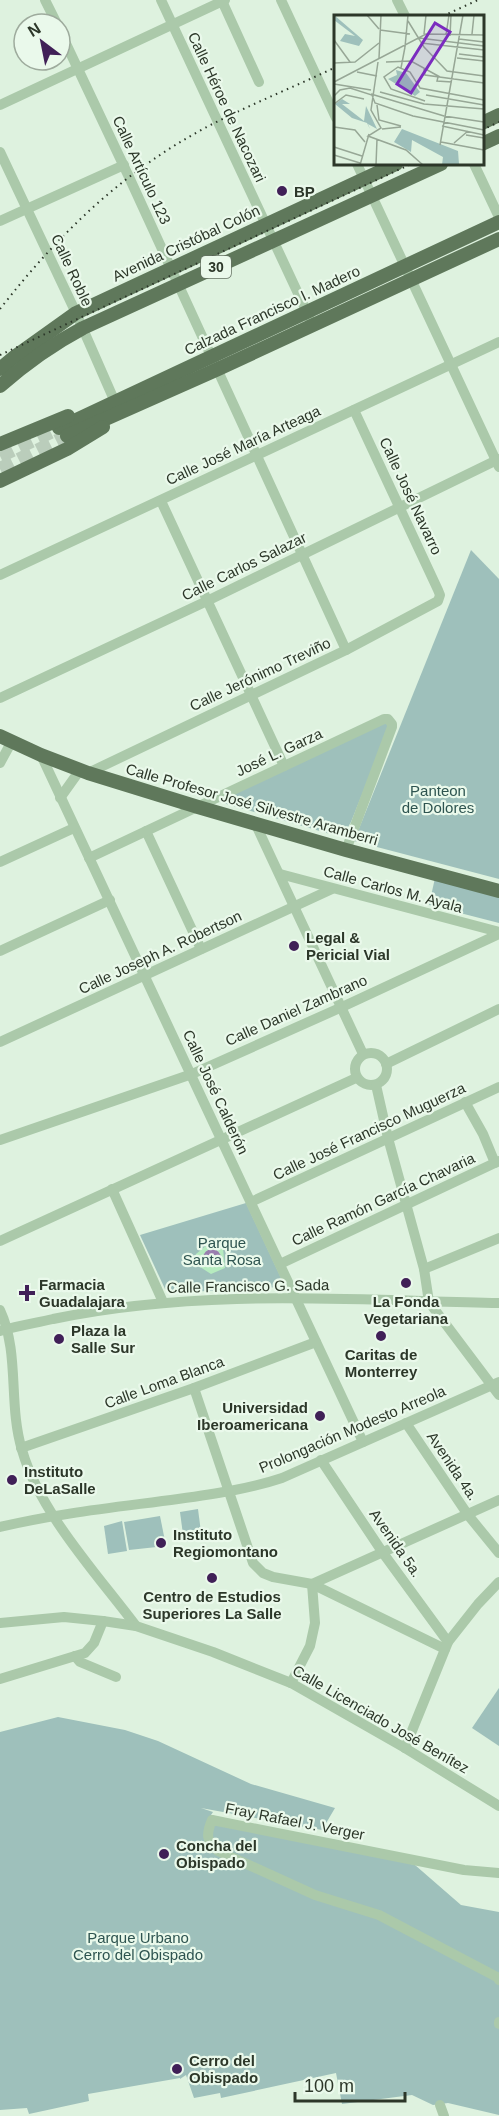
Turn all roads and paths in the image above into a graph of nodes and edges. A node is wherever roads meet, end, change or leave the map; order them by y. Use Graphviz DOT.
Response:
graph roads {
  1 [pos="161,0"];
  2 [pos="281,0"];
  3 [pos="397,0"];
  4 [pos="224,1"];
  5 [pos="404,15"];
  6 [pos="172,24"];
  7 [pos="72,56"];
  8 [pos="78,68"];
  9 [pos="259,82"];
  10 [pos="0,105"];
  11 [pos="334,114"];
  12 [pos="499,115"];
  13 [pos="484,122"];
  14 [pos="499,136"];
  15 [pos="484,144"];
  16 [pos="0,152"];
  17 [pos="124,165"];
  18 [pos="358,165"];
  19 [pos="394,165"];
  20 [pos="439,165"];
  21 [pos="474,165"];
  22 [pos="364,178"];
  23 [pos="372,196"];
  24 [pos="28,210"];
  25 [pos="499,218"];
  26 [pos="0,221"];
  27 [pos="499,222"];
  28 [pos="265,224"];
  29 [pos="499,238"];
  30 [pos="273,241"];
  31 [pos="406,266"];
  32 [pos="170,268"];
  33 [pos="412,279"];
  34 [pos="177,285"];
  35 [pos="76,313"];
  36 [pos="309,319"];
  37 [pos="83,328"];
  38 [pos="499,342"];
  39 [pos="215,363"];
  40 [pos="451,364"];
  41 [pos="0,369"];
  42 [pos="0,386"];
  43 [pos="115,402"];
  44 [pos="354,410"];
  45 [pos="85,415"];
  46 [pos="112,416"];
  47 [pos="0,444"];
  48 [pos="257,455"];
  49 [pos="498,462"];
  50 [pos="0,481"];
  51 [pos="160,501"];
  52 [pos="399,507"];
  53 [pos="302,554"];
  54 [pos="0,575"];
  55 [pos="440,596"];
  56 [pos="207,601"];
  57 [pos="346,650"];
  58 [pos="252,695"];
  59 [pos="0,698"];
  60 [pos="6,739"];
  61 [pos="41,755"];
  62 [pos="0,763"];
  63 [pos="284,766"];
  64 [pos="84,771"];
  65 [pos="60,798"];
  66 [pos="198,807"];
  67 [pos="256,825"];
  68 [pos="74,828"];
  69 [pos="146,831"];
  70 [pos="346,850"];
  71 [pos="89,858"];
  72 [pos="0,862"];
  73 [pos="280,874"];
  74 [pos="332,889"];
  75 [pos="499,891"];
  76 [pos="110,900"];
  77 [pos="295,907"];
  78 [pos="499,933"];
  79 [pos="201,949"];
  80 [pos="0,951"];
  81 [pos="144,975"];
  82 [pos="342,1007"];
  83 [pos="499,1009"];
  84 [pos="0,1042"];
  85 [pos="363,1054"];
  86 [pos="386,1064"];
  87 [pos="192,1074"];
  88 [pos="356,1078"];
  89 [pos="376,1085"];
  90 [pos="499,1087"];
  91 [pos="465,1102"];
  92 [pos="388,1138"];
  93 [pos="221,1139"];
  94 [pos="0,1140"];
  95 [pos="497,1162"];
  96 [pos="112,1189"];
  97 [pos="251,1202"];
  98 [pos="406,1205"];
  99 [pos="499,1238"];
  100 [pos="0,1241"];
  101 [pos="280,1264"];
  102 [pos="424,1269"];
  103 [pos="296,1298"];
  104 [pos="163,1302"];
  105 [pos="429,1302"];
  106 [pos="455,1302"];
  107 [pos="499,1303"];
  108 [pos="0,1310"];
  109 [pos="441,1318"];
  110 [pos="4,1330"];
  111 [pos="316,1342"];
  112 [pos="497,1387"];
  113 [pos="194,1388"];
  114 [pos="406,1423"];
  115 [pos="363,1442"];
  116 [pos="21,1448"];
  117 [pos="321,1461"];
  118 [pos="228,1492"];
  119 [pos="499,1500"];
  120 [pos="468,1515"];
  121 [pos="53,1517"];
  122 [pos="0,1527"];
  123 [pos="383,1553"];
  124 [pos="499,1553"];
  125 [pos="499,1582"];
  126 [pos="312,1584"];
  127 [pos="104,1621"];
  128 [pos="0,1623"];
  129 [pos="136,1626"];
  130 [pos="447,1645"];
  131 [pos="75,1656"];
  132 [pos="116,1677"];
  133 [pos="0,1679"];
  134 [pos="291,1683"];
  135 [pos="405,1748"];
  136 [pos="499,1806"];
  137 [pos="499,1873"];
  138 [pos="499,1980"];
  1 -- 6 [label="street, Calle Héroe de Nacozari"];
  2 -- 11 [label="street"];
  3 -- 5 [label="street"];
  4 -- 6 [label="street"];
  4 -- 9 [label="street"];
  6 -- 8 [label="street"];
  6 -- 28 [label="street, Calle Héroe de Nacozari"];
  7 -- 8 [label="street, Calle Artículo 123"];
  8 -- 10 [label="street"];
  8 -- 17 [label="street, Calle Artículo 123"];
  12 -- 13 [label="main road"];
  14 -- 15 [label="main road"];
  16 -- 24 [label="street, Calle Roble"];
  17 -- 24 [label="street"];
  17 -- 32 [label="street, Calle Artículo 123"];
  18 -- 22 [label="street"];
  19 -- 22 [label="main road, Avenida Cristóbal Colón / 30"];
  20 -- 23 [label="main road, 30"];
  21 -- 25 [label="street"];
  22 -- 23 [label="street"];
  22 -- 28 [label="main road, Avenida Cristóbal Colón / 30"];
  23 -- 30 [label="main road, 30"];
  23 -- 31 [label="street"];
  24 -- 26 [label="street"];
  24 -- 35 [label="street, Calle Roble"];
  27 -- 31 [label="main road, Calzada Francisco I. Madero"];
  28 -- 30 [label="street, Calle Héroe de Nacozari"];
  28 -- 32 [label="main road, Avenida Cristóbal Colón / 30"];
  29 -- 33 [label="main road, Calzada Francisco I. Madero"];
  30 -- 34 [label="main road, 30"];
  30 -- 36 [label="street, Calle Héroe de Nacozari"];
  31 -- 33 [label="street"];
  31 -- 36 [label="main road, Calzada Francisco I. Madero"];
  32 -- 34 [label="street, Calle Artículo 123"];
  32 -- 35 [label="main road, Avenida Cristóbal Colón / 30"];
  33 -- 36 [label="main road, Calzada Francisco I. Madero"];
  33 -- 40 [label="street"];
  34 -- 37 [label="main road, 30"];
  34 -- 39 [label="street, Calle Artículo 123"];
  35 -- 37 [label="street, Calle Roble"];
  35 -- 41 [label="main road, Avenida Cristóbal Colón / 30"];
  36 -- 39 [label="main road, Calzada Francisco I. Madero"];
  37 -- 42 [label="main road, 30"];
  37 -- 43 [label="street, Calle Roble"];
  38 -- 40 [label="street, Calle José María Arteaga"];
  39 -- 43 [label="main road, Calzada Francisco I. Madero"];
  39 -- 46 [label="main road, Calzada Francisco I. Madero"];
  39 -- 48 [label="street, Calle Artículo 123"];
  40 -- 44 [label="street, Calle José María Arteaga"];
  40 -- 49 [label="street"];
  43 -- 45 [label="main road, Calzada Francisco I. Madero"];
  44 -- 48 [label="street, Calle José María Arteaga"];
  44 -- 52 [label="street, Calle José Navarro"];
  45 -- 46 [label="main road, Calzada Francisco I. Madero"];
  45 -- 47 [label="main road"];
  46 -- 50 [label="main road"];
  48 -- 51 [label="street, Calle José María Arteaga"];
  48 -- 53 [label="street, Calle Artículo 123"];
  49 -- 52 [label="street, Calle Carlos Salazar"];
  51 -- 54 [label="street, Calle José María Arteaga"];
  51 -- 56 [label="street"];
  52 -- 53 [label="street, Calle Carlos Salazar"];
  52 -- 55 [label="street, Calle José Navarro"];
  53 -- 56 [label="street, Calle Carlos Salazar"];
  53 -- 57 [label="street, Calle Artículo 123"];
  55 -- 57 [label="street, Calle Jerónimo Treviño"];
  56 -- 58 [label="street"];
  56 -- 59 [label="street, Calle Carlos Salazar"];
  57 -- 58 [label="street, Calle Jerónimo Treviño"];
  58 -- 63 [label="street"];
  58 -- 64 [label="street, Calle Jerónimo Treviño"];
  60 -- 61 [label="main road, Calle Profesor José Silvestre Aramberri"];
  60 -- 62 [label="street"];
  61 -- 64 [label="main road, Calle Profesor José Silvestre Aramberri"];
  61 -- 65 [label="street, Calle José Calderón"];
  63 -- 66 [label="street, José L. Garza"];
  63 -- 70 [label="street, José L. Garza"];
  64 -- 65 [label="street"];
  64 -- 66 [label="main road, Calle Profesor José Silvestre Aramberri"];
  65 -- 68 [label="street, Calle José Calderón"];
  66 -- 67 [label="main road, Calle Profesor José Silvestre Aramberri"];
  66 -- 69 [label="street, José L. Garza"];
  67 -- 70 [label="main road, Calle Profesor José Silvestre Aramberri"];
  67 -- 73 [label="street"];
  68 -- 71 [label="street, Calle José Calderón"];
  68 -- 72 [label="street"];
  69 -- 71 [label="street, José L. Garza"];
  69 -- 79 [label="street"];
  70 -- 75 [label="main road, Calle Profesor José Silvestre Aramberri"];
  71 -- 76 [label="street, Calle José Calderón"];
  73 -- 74 [label="street, Calle Carlos M. Ayala"];
  73 -- 77 [label="street"];
  74 -- 77 [label="street, Calle Joseph A. Robertson"];
  74 -- 78 [label="street, Calle Carlos M. Ayala"];
  76 -- 80 [label="street"];
  76 -- 81 [label="street, Calle José Calderón"];
  77 -- 79 [label="street, Calle Joseph A. Robertson"];
  77 -- 82 [label="street"];
  78 -- 82 [label="street, Calle Daniel Zambrano"];
  79 -- 81 [label="street, Calle Joseph A. Robertson"];
  81 -- 84 [label="street, Calle Joseph A. Robertson"];
  81 -- 87 [label="street, Calle José Calderón"];
  82 -- 85 [label="street"];
  82 -- 87 [label="street, Calle Daniel Zambrano"];
  83 -- 86 [label="street"];
  85 -- 86 [label="street"];
  85 -- 88 [label="street"];
  86 -- 89 [label="street"];
  87 -- 93 [label="street, Calle José Calderón"];
  87 -- 94 [label="street, Calle Daniel Zambrano"];
  88 -- 89 [label="street"];
  88 -- 93 [label="street"];
  89 -- 92 [label="street"];
  90 -- 91 [label="street, Calle José Francisco Muguerza"];
  91 -- 92 [label="street, Calle José Francisco Muguerza"];
  91 -- 95 [label="street"];
  92 -- 97 [label="street, Calle José Francisco Muguerza"];
  92 -- 98 [label="street"];
  93 -- 96 [label="street"];
  93 -- 97 [label="street, Calle José Calderón"];
  95 -- 98 [label="street, Calle Ramón García Chavaria"];
  96 -- 100 [label="street"];
  96 -- 104 [label="street"];
  97 -- 101 [label="street, Calle José Calderón"];
  98 -- 101 [label="street, Calle Ramón García Chavaria"];
  98 -- 102 [label="street"];
  99 -- 102 [label="street"];
  101 -- 103 [label="street, Calle José Calderón"];
  102 -- 105 [label="street"];
  103 -- 104 [label="street, Calle Francisco G. Sada"];
  103 -- 105 [label="street, Calle Francisco G. Sada"];
  103 -- 111 [label="street, Calle José Calderón"];
  104 -- 110 [label="street, Calle Francisco G. Sada"];
  105 -- 106 [label="street, Calle Francisco G. Sada"];
  105 -- 109 [label="street"];
  106 -- 107 [label="street, Calle Francisco G. Sada"];
  106 -- 109 [label="street"];
  108 -- 110 [label="street"];
  109 -- 112 [label="street"];
  110 -- 116 [label="street"];
  111 -- 113 [label="street, Calle Loma Blanca"];
  111 -- 115 [label="street, Calle José Calderón"];
  112 -- 114 [label="street, Prolongación Modesto Arreola"];
  113 -- 116 [label="street, Calle Loma Blanca"];
  113 -- 118 [label="street"];
  114 -- 115 [label="street, Prolongación Modesto Arreola"];
  114 -- 120 [label="street, Avenida 4a."];
  115 -- 117 [label="street, Prolongación Modesto Arreola"];
  116 -- 121 [label="street"];
  117 -- 118 [label="street, Prolongación Modesto Arreola"];
  117 -- 123 [label="street, Avenida 5a."];
  118 -- 121 [label="street, Prolongación Modesto Arreola"];
  118 -- 126 [label="street"];
  119 -- 120 [label="street"];
  120 -- 123 [label="street"];
  120 -- 124 [label="street, Avenida 4a."];
  121 -- 122 [label="street, Prolongación Modesto Arreola"];
  121 -- 129 [label="street"];
  123 -- 126 [label="street"];
  123 -- 130 [label="street, Avenida 5a."];
  125 -- 130 [label="street"];
  126 -- 130 [label="street"];
  126 -- 134 [label="street"];
  127 -- 128 [label="street, Calle Licenciado José Benítez"];
  127 -- 129 [label="street, Calle Licenciado José Benítez"];
  127 -- 131 [label="street"];
  129 -- 134 [label="street, Calle Licenciado José Benítez"];
  130 -- 135 [label="street"];
  131 -- 132 [label="street"];
  131 -- 133 [label="street"];
  134 -- 135 [label="street, Calle Licenciado José Benítez"];
  135 -- 136 [label="street, Calle Licenciado José Benítez"];
  137 -- 138 [label="street, Fray Rafael J. Verger"];
}
